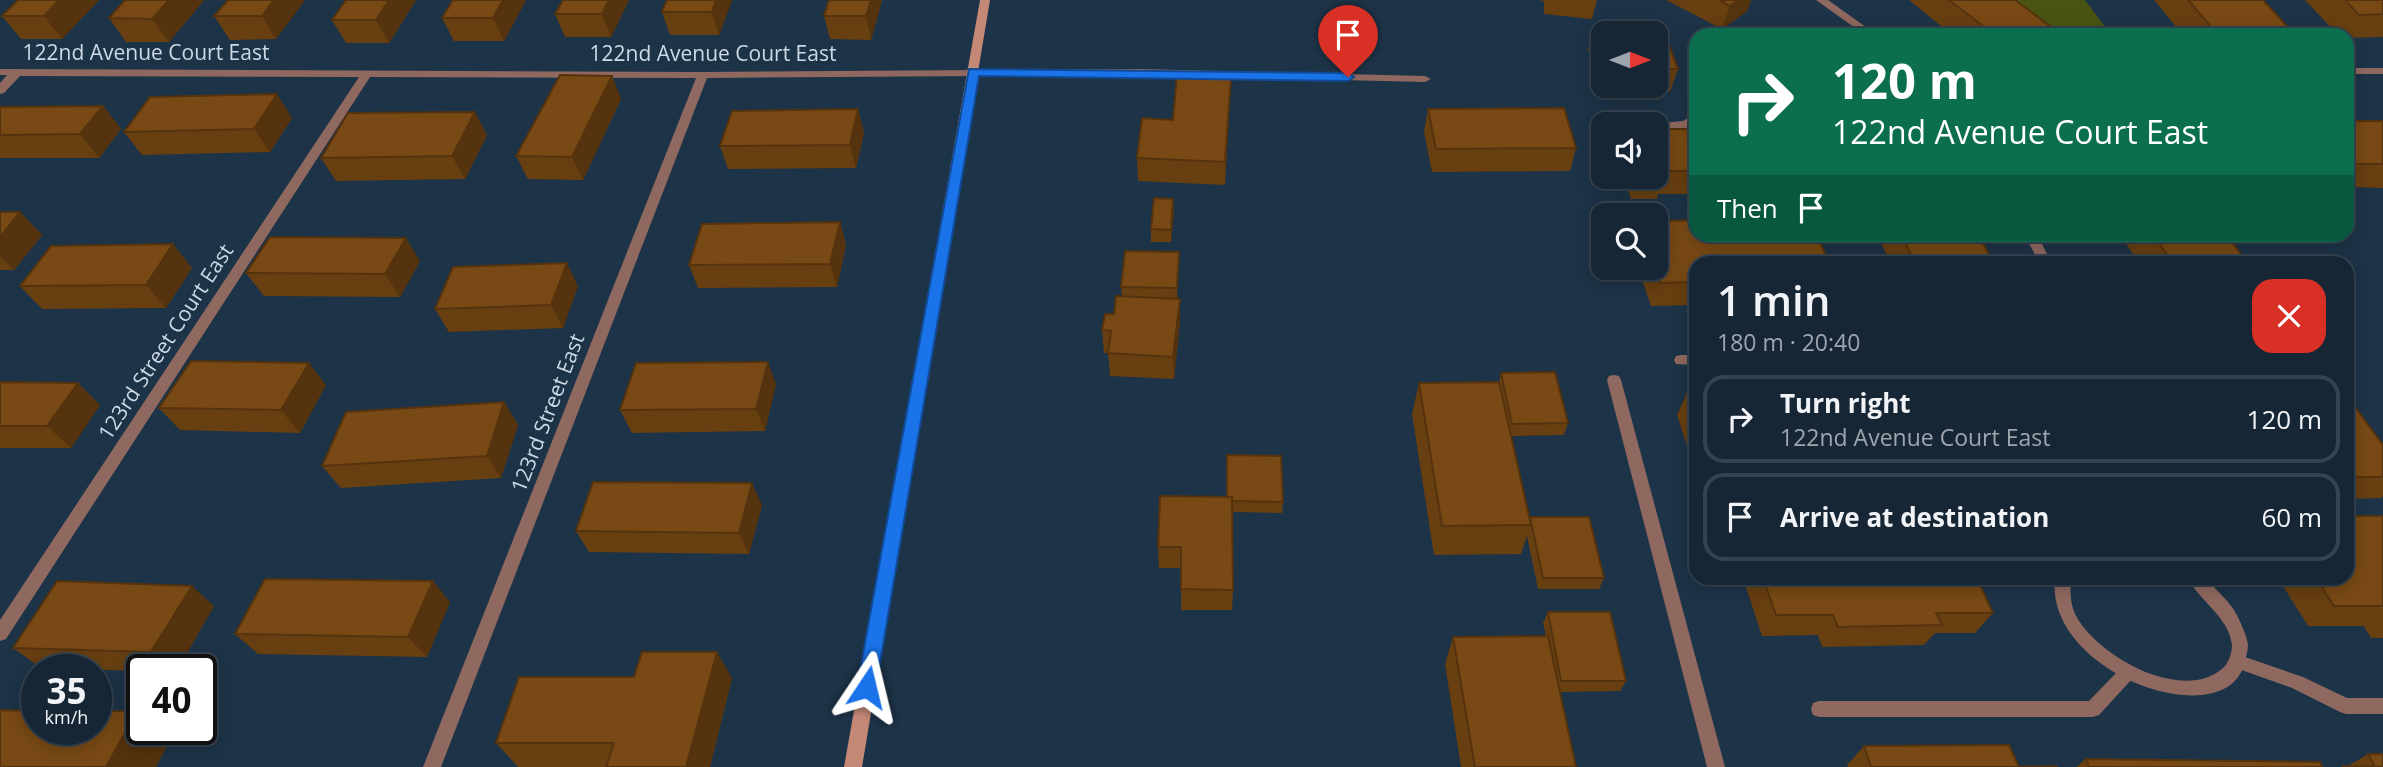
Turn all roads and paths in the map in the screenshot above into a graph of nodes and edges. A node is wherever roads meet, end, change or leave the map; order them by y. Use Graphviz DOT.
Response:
graph roads {
  1 [pos="985,0"];
  2 [pos="1821,0"];
  3 [pos="1862,28"];
  4 [pos="2354,71"];
  5 [pos="2383,71"];
  6 [pos="0,72"];
  7 [pos="17,72"];
  8 [pos="368,72"];
  9 [pos="973,72"];
  10 [pos="702,75"];
  11 [pos="1425,79"];
  12 [pos="0,90"];
  13 [pos="1689,122"];
  14 [pos="1668,126"];
  15 [pos="1614,380"];
  16 [pos="2061,585"];
  17 [pos="2203,585"];
  18 [pos="0,634"];
  19 [pos="2239,662"];
  20 [pos="2126,674"];
  21 [pos="2383,706"];
  22 [pos="1819,709"];
  23 [pos="432,767"];
  24 [pos="853,767"];
  25 [pos="1716,767"];
  1 -- 9 [label="street"];
  2 -- 3 [label="street"];
  4 -- 5 [label="street"];
  6 -- 7 [label="street, 122nd Avenue Court East"];
  7 -- 8 [label="street, 122nd Avenue Court East"];
  7 -- 12 [label="street"];
  8 -- 10 [label="street, 122nd Avenue Court East"];
  8 -- 18 [label="street, 123rd Street Court East"];
  9 -- 10 [label="street, 122nd Avenue Court East"];
  9 -- 11 [label="street, 122nd Avenue Court East"];
  9 -- 24 [label="street"];
  10 -- 23 [label="street, 123rd Street East"];
  13 -- 14 [label="street"];
  15 -- 25 [label="street"];
  16 -- 20 [label="street"];
  17 -- 19 [label="street"];
  19 -- 20 [label="street"];
  19 -- 21 [label="street"];
  20 -- 22 [label="street"];
}
